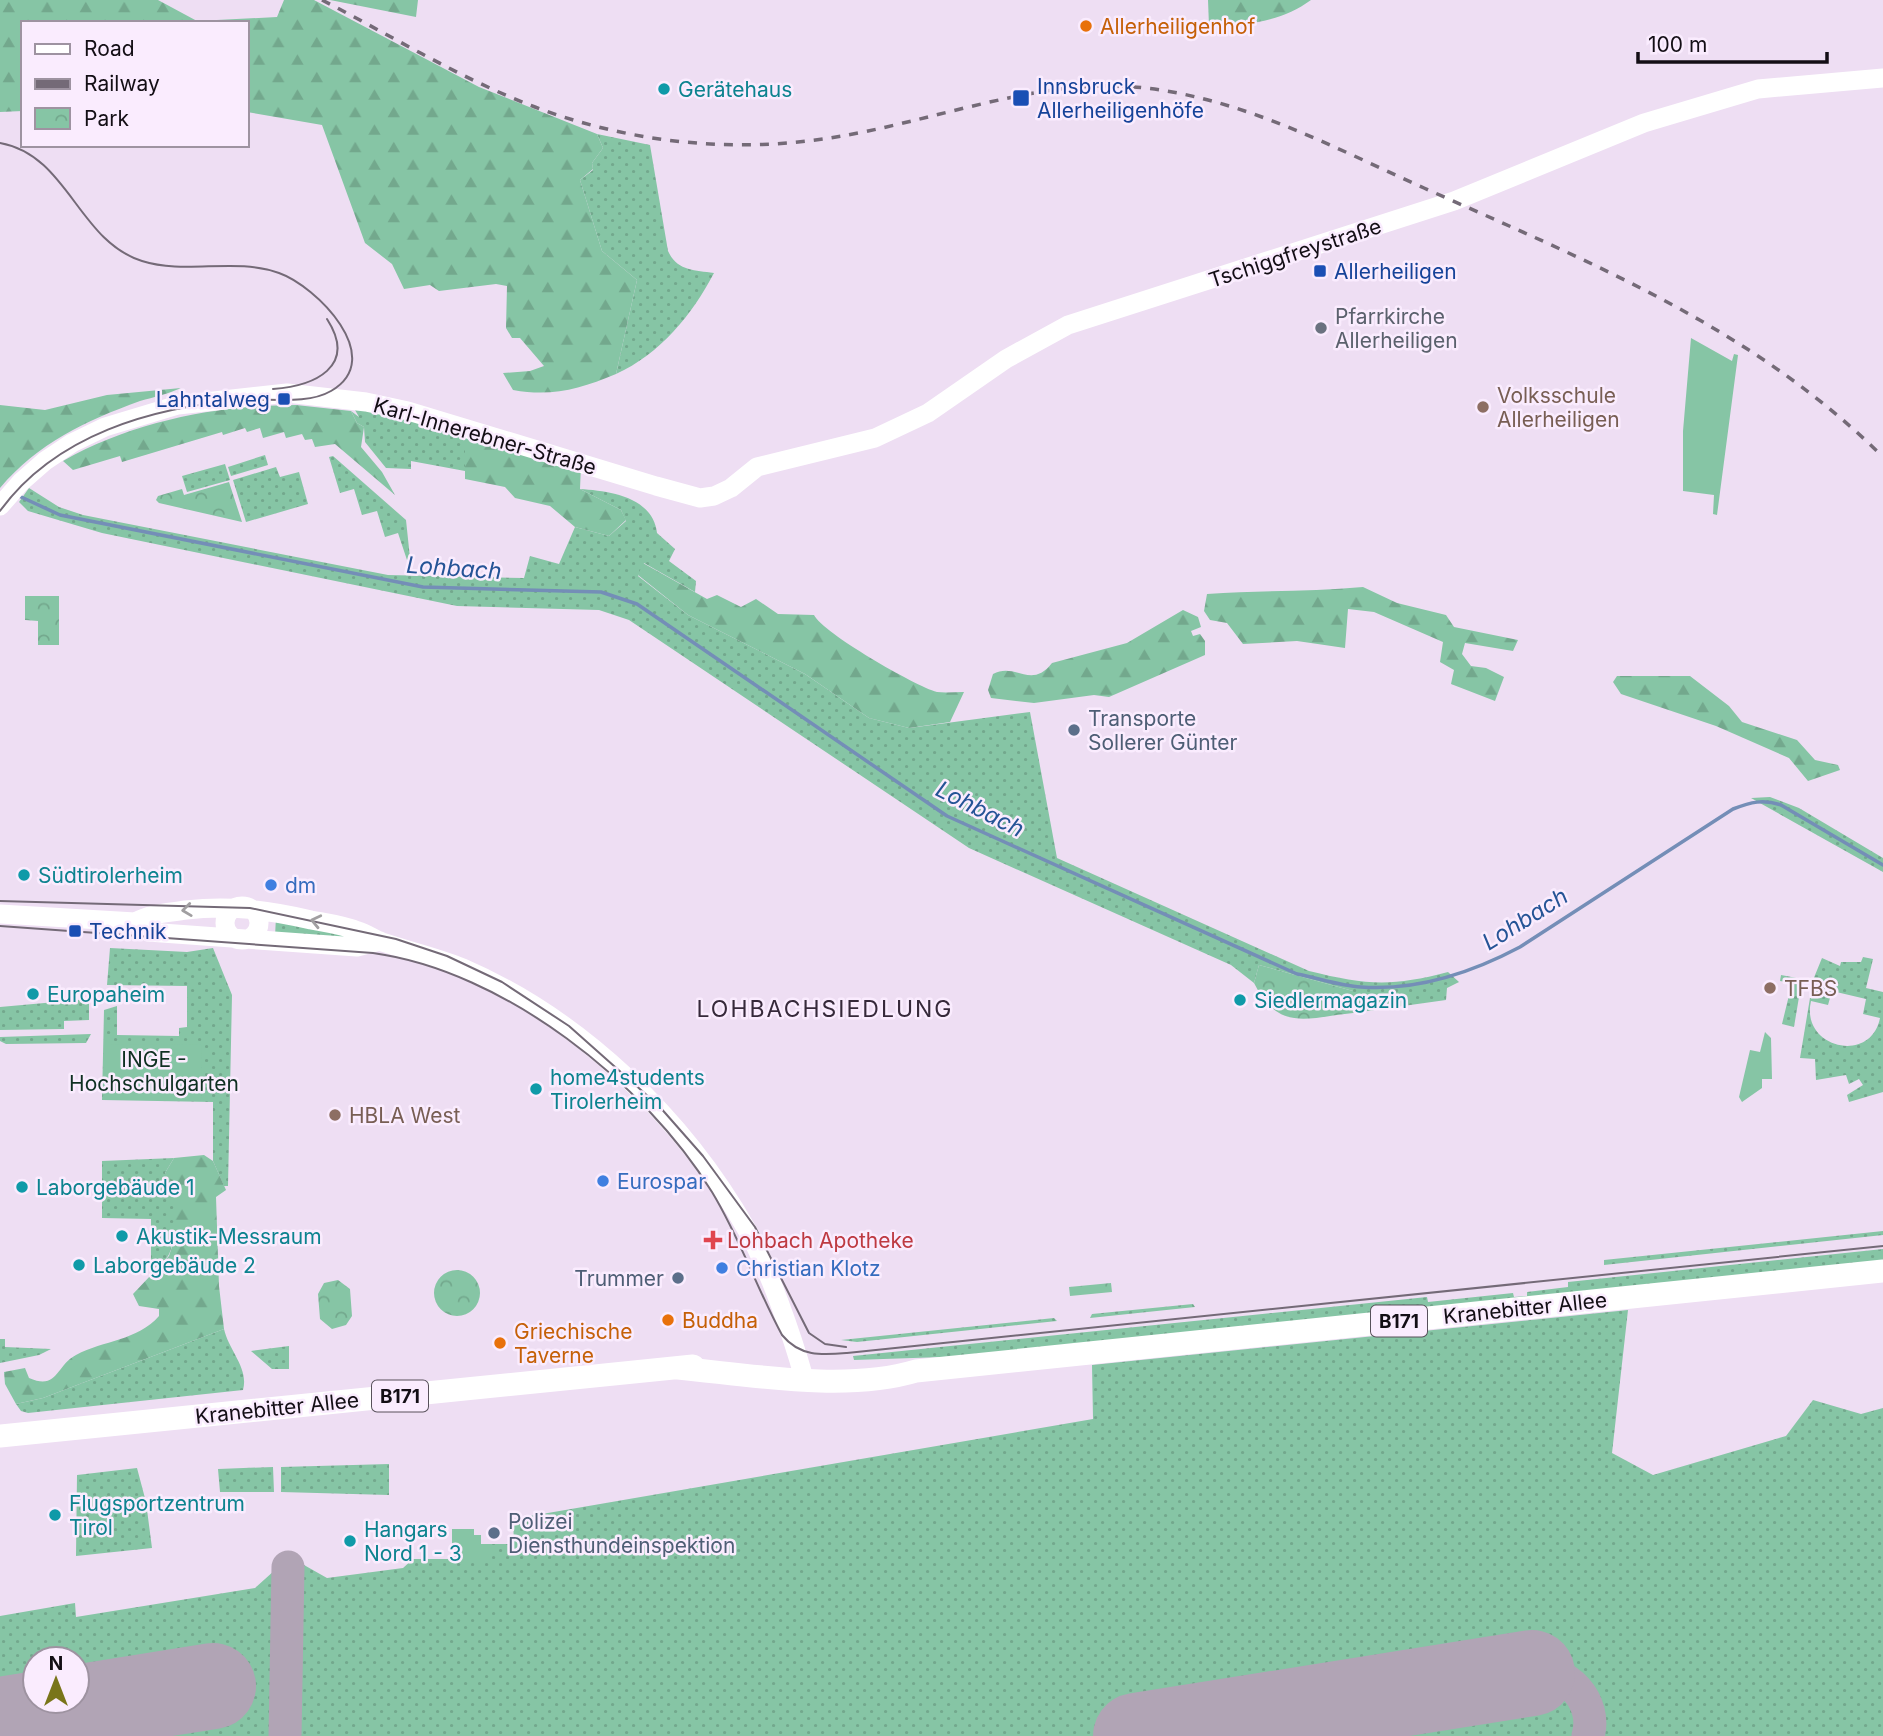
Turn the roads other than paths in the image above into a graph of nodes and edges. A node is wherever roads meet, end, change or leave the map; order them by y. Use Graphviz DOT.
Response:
graph roads {
  1 [pos="1883,78"];
  2 [pos="731,488"];
  3 [pos="10,494"];
  4 [pos="241,909"];
  5 [pos="0,914"];
  6 [pos="135,922"];
  7 [pos="241,940"];
  8 [pos="380,941"];
  9 [pos="1883,1271"];
  10 [pos="802,1371"];
  11 [pos="0,1436"];
  1 -- 2 [label="street, Tschiggfreystraße"];
  2 -- 3 [label="street, Karl-Innerebner-Straße"];
  4 -- 6 [label="street, one-way"];
  4 -- 7 [label="street"];
  4 -- 7 [label="street"];
  8 -- 4 [label="street, one-way"];
  5 -- 6 [label="street"];
  6 -- 7 [label="street"];
  7 -- 8 [label="street"];
  8 -- 10 [label="street"];
  9 -- 10 [label="main road, Kranebitter Allee / B171"];
  10 -- 11 [label="main road, Kranebitter Allee / B171"];
}
